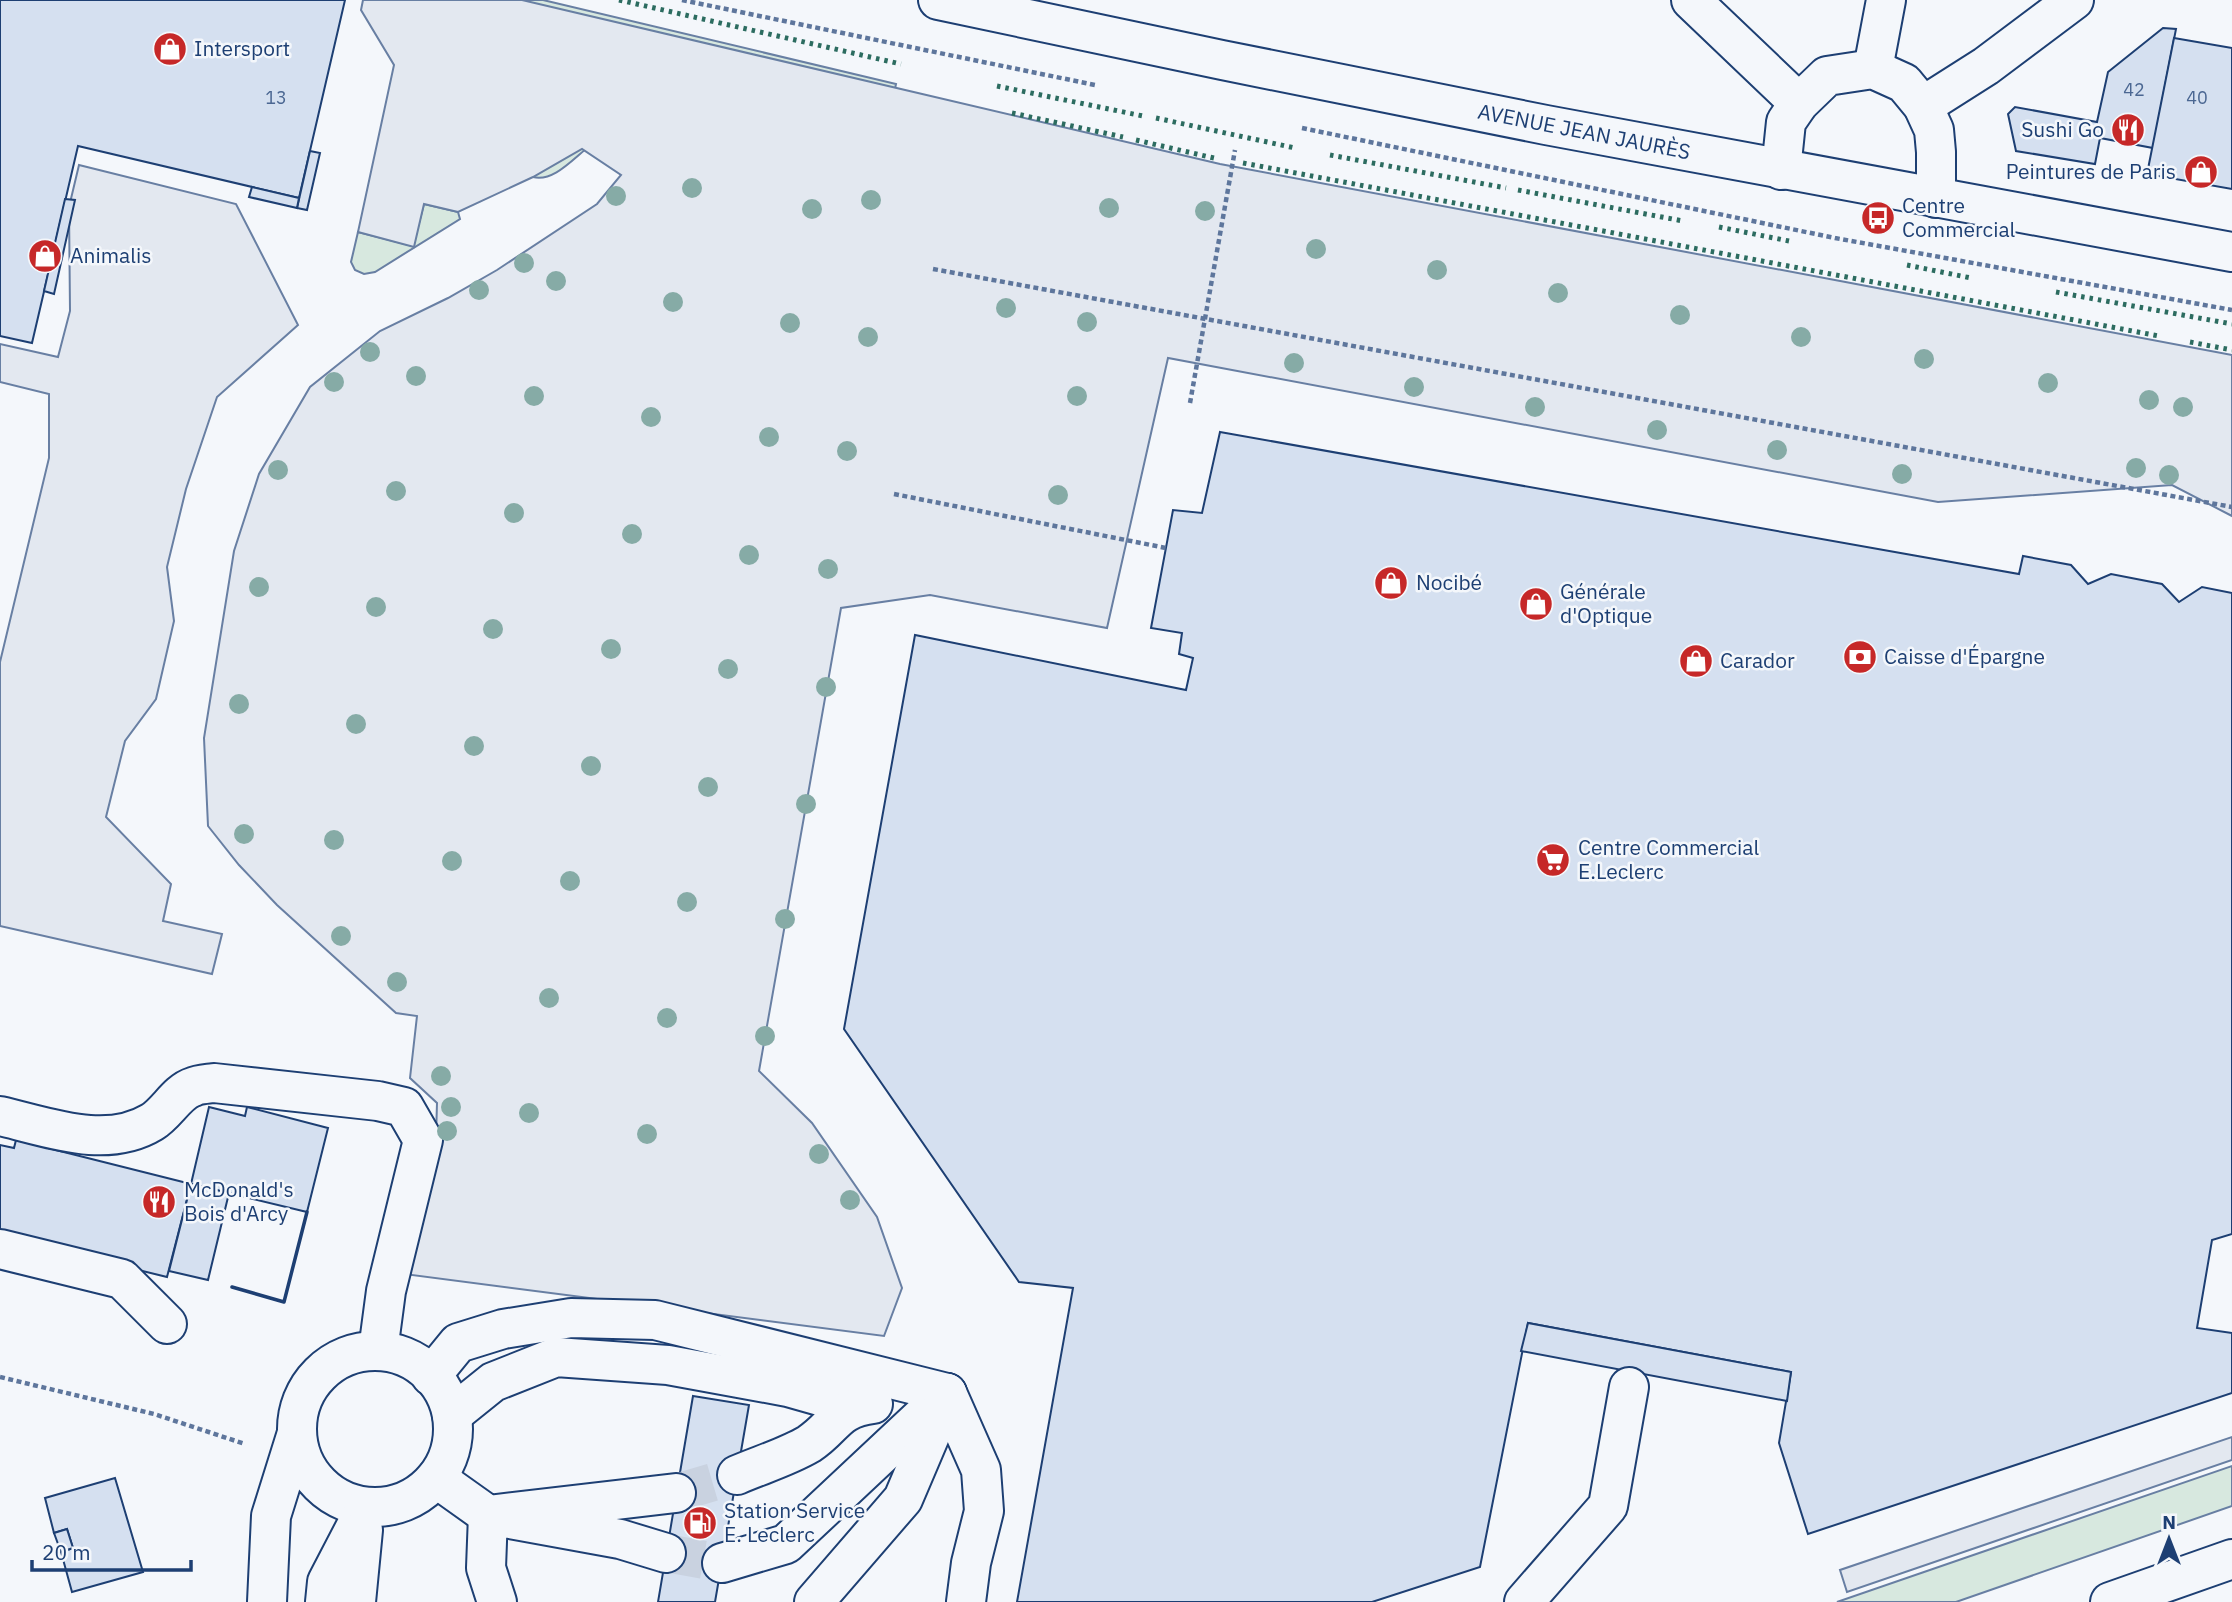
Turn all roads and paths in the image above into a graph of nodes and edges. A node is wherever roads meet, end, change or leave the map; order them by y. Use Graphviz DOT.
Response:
graph roads {
  1 [pos="938,0"];
  2 [pos="1691,0"];
  3 [pos="1886,0"];
  4 [pos="2074,0"];
  5 [pos="1873,69"];
  6 [pos="1799,103"];
  7 [pos="1923,106"];
  8 [pos="1235,150"];
  9 [pos="1782,170"];
  10 [pos="1936,198"];
  11 [pos="2232,252"];
  12 [pos="933,269"];
  13 [pos="1205,319"];
  14 [pos="1191,404"];
  15 [pos="894,494"];
  16 [pos="2232,507"];
  17 [pos="1166,548"];
  18 [pos="0,1116"];
  19 [pos="0,1249"];
  20 [pos="167,1324"];
  21 [pos="378,1351"];
  22 [pos="431,1376"];
  23 [pos="0,1377"];
  24 [pos="1629,1387"];
  25 [pos="947,1393"];
  26 [pos="855,1406"];
  27 [pos="452,1415"];
  28 [pos="296,1436"];
  29 [pos="737,1475"];
  30 [pos="436,1478"];
  31 [pos="676,1493"];
  32 [pos="366,1507"];
  33 [pos="488,1515"];
  34 [pos="666,1553"];
  35 [pos="2232,1559"];
  36 [pos="722,1563"];
  37 [pos="267,1602"];
  38 [pos="325,1602"];
  39 [pos="356,1602"];
  40 [pos="497,1602"];
  41 [pos="814,1602"];
  42 [pos="966,1602"];
  43 [pos="1524,1602"];
  44 [pos="2110,1602"];
  1 -- 9 [label="street, AVENUE JEAN JAURÈS"];
  2 -- 6 [label="street"];
  3 -- 5 [label="street"];
  4 -- 7 [label="street"];
  5 -- 6 [label="street"];
  5 -- 7 [label="street"];
  6 -- 9 [label="street"];
  7 -- 10 [label="street"];
  8 -- 13 [label="path"];
  9 -- 10 [label="street, AVENUE JEAN JAURÈS"];
  10 -- 11 [label="street, AVENUE JEAN JAURÈS"];
  12 -- 13 [label="path"];
  13 -- 14 [label="path"];
  13 -- 16 [label="path"];
  15 -- 17 [label="path"];
  18 -- 21 [label="street"];
  19 -- 20 [label="street"];
  21 -- 22 [label="street"];
  21 -- 28 [label="street"];
  22 -- 25 [label="street"];
  22 -- 27 [label="street"];
  23 -- 28 [label="path"];
  24 -- 43 [label="street"];
  25 -- 26 [label="street"];
  25 -- 36 [label="street"];
  25 -- 41 [label="street"];
  25 -- 42 [label="street"];
  26 -- 27 [label="street"];
  26 -- 29 [label="street"];
  27 -- 30 [label="street"];
  28 -- 32 [label="street"];
  28 -- 37 [label="street"];
  30 -- 32 [label="street"];
  30 -- 33 [label="street"];
  31 -- 33 [label="street"];
  32 -- 38 [label="street"];
  32 -- 39 [label="street"];
  33 -- 34 [label="street"];
  33 -- 40 [label="street"];
  35 -- 44 [label="street"];
}
